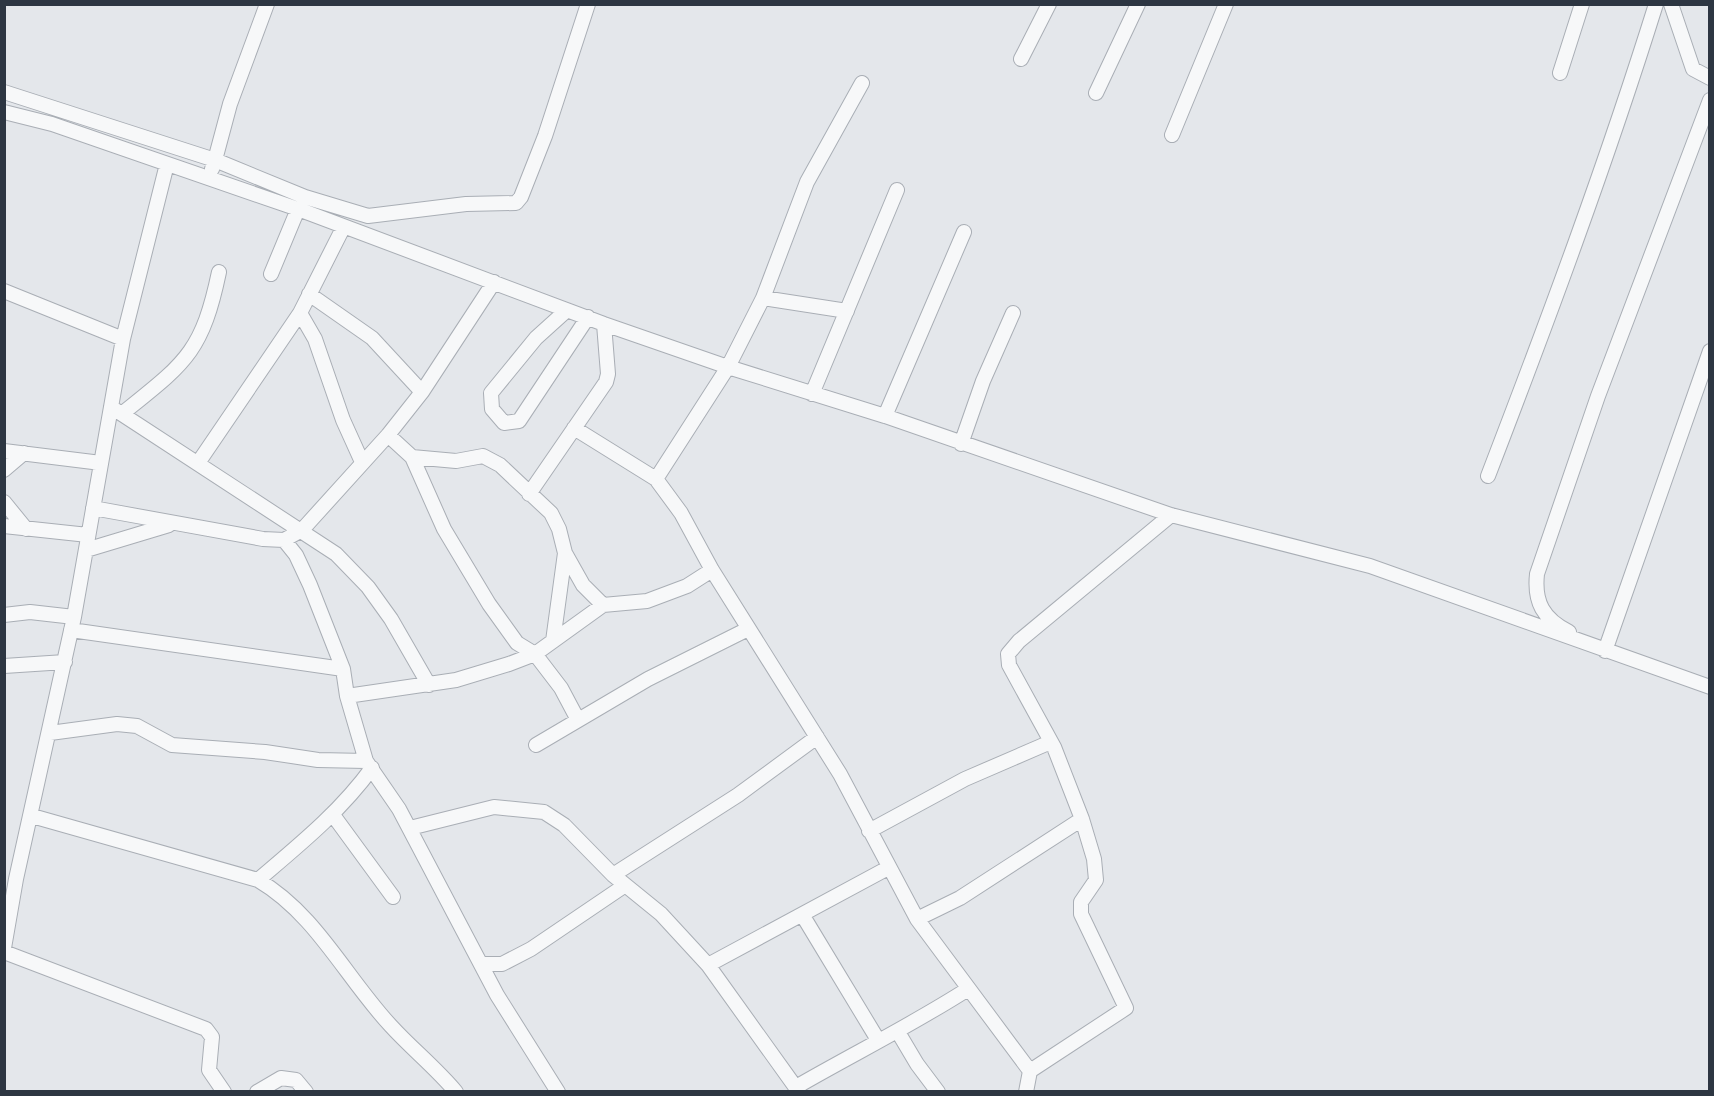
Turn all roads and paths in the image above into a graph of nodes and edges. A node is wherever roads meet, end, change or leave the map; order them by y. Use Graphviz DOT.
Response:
graph roads {
  1 [pos="267,4"];
  2 [pos="588,4"];
  3 [pos="1049,4"];
  4 [pos="1138,4"];
  5 [pos="1226,4"];
  6 [pos="1582,4"];
  7 [pos="1656,4"];
  8 [pos="1671,4"];
  9 [pos="1021,59"];
  10 [pos="1560,73"];
  11 [pos="1710,78"];
  12 [pos="862,83"];
  13 [pos="4,92"];
  14 [pos="1096,93"];
  15 [pos="1710,100"];
  16 [pos="5,112"];
  17 [pos="1172,135"];
  18 [pos="215,160"];
  19 [pos="167,164"];
  20 [pos="209,180"];
  21 [pos="897,190"];
  22 [pos="298,209"];
  23 [pos="343,228"];
  24 [pos="964,232"];
  25 [pos="219,272"];
  26 [pos="272,274"];
  27 [pos="495,282"];
  28 [pos="4,291"];
  29 [pos="309,294"];
  30 [pos="763,298"];
  31 [pos="567,310"];
  32 [pos="847,310"];
  33 [pos="300,314"];
  34 [pos="1013,314"];
  35 [pos="588,317"];
  36 [pos="604,324"];
  37 [pos="123,339"];
  38 [pos="1710,351"];
  39 [pos="728,367"];
  40 [pos="422,392"];
  41 [pos="812,394"];
  42 [pos="117,410"];
  43 [pos="885,416"];
  44 [pos="574,428"];
  45 [pos="388,435"];
  46 [pos="962,444"];
  47 [pos="4,451"];
  48 [pos="24,453"];
  49 [pos="412,457"];
  50 [pos="362,462"];
  51 [pos="101,463"];
  52 [pos="198,463"];
  53 [pos="4,470"];
  54 [pos="1488,476"];
  55 [pos="656,478"];
  56 [pos="529,494"];
  57 [pos="4,502"];
  58 [pos="93,508"];
  59 [pos="1171,516"];
  60 [pos="171,524"];
  61 [pos="4,526"];
  62 [pos="26,529"];
  63 [pos="302,530"];
  64 [pos="88,535"];
  65 [pos="284,540"];
  66 [pos="86,550"];
  67 [pos="565,553"];
  68 [pos="712,570"];
  69 [pos="603,605"];
  70 [pos="4,615"];
  71 [pos="72,623"];
  72 [pos="748,629"];
  73 [pos="553,641"];
  74 [pos="1605,651"];
  75 [pos="535,654"];
  76 [pos="64,662"];
  77 [pos="4,666"];
  78 [pos="342,669"];
  79 [pos="429,685"];
  80 [pos="1710,687"];
  81 [pos="347,696"];
  82 [pos="578,720"];
  83 [pos="50,733"];
  84 [pos="817,737"];
  85 [pos="536,745"];
  86 [pos="1051,745"];
  87 [pos="369,765"];
  88 [pos="333,815"];
  89 [pos="32,816"];
  90 [pos="1082,819"];
  91 [pos="410,828"];
  92 [pos="869,831"];
  93 [pos="888,868"];
  94 [pos="612,875"];
  95 [pos="258,880"];
  96 [pos="10,884"];
  97 [pos="624,886"];
  98 [pos="393,897"];
  99 [pos="802,916"];
  100 [pos="917,919"];
  101 [pos="5,945"];
  102 [pos="482,964"];
  103 [pos="708,965"];
  104 [pos="968,989"];
  105 [pos="898,1032"];
  106 [pos="878,1040"];
  107 [pos="1030,1071"];
  108 [pos="797,1089"];
  109 [pos="224,1092"];
  110 [pos="258,1092"];
  111 [pos="306,1092"];
  112 [pos="456,1092"];
  113 [pos="558,1092"];
  114 [pos="938,1092"];
  115 [pos="1026,1092"];
  1 -- 18 [label="street"];
  2 -- 18 [label="street"];
  3 -- 9 [label="street"];
  4 -- 14 [label="street"];
  5 -- 17 [label="street"];
  6 -- 10 [label="street"];
  7 -- 54 [label="street"];
  8 -- 11 [label="street"];
  12 -- 30 [label="street"];
  13 -- 18 [label="street"];
  15 -- 74 [label="street"];
  16 -- 19 [label="street"];
  18 -- 20 [label="street"];
  19 -- 20 [label="street"];
  19 -- 37 [label="street"];
  20 -- 22 [label="street"];
  21 -- 32 [label="street"];
  22 -- 23 [label="street"];
  22 -- 26 [label="street"];
  23 -- 27 [label="street"];
  23 -- 29 [label="street"];
  24 -- 43 [label="street"];
  25 -- 42 [label="street"];
  27 -- 31 [label="street"];
  27 -- 40 [label="street"];
  28 -- 37 [label="street"];
  29 -- 33 [label="street"];
  29 -- 40 [label="street"];
  30 -- 32 [label="street"];
  30 -- 39 [label="street"];
  31 -- 35 [label="street"];
  31 -- 35 [label="street"];
  32 -- 41 [label="street"];
  33 -- 50 [label="street"];
  33 -- 52 [label="street"];
  34 -- 46 [label="street"];
  35 -- 36 [label="street"];
  36 -- 39 [label="street"];
  36 -- 44 [label="street"];
  37 -- 42 [label="street"];
  38 -- 74 [label="street"];
  39 -- 41 [label="street"];
  39 -- 55 [label="street"];
  40 -- 45 [label="street"];
  41 -- 43 [label="street"];
  42 -- 51 [label="street"];
  42 -- 52 [label="street"];
  43 -- 46 [label="street"];
  44 -- 55 [label="street"];
  44 -- 56 [label="street"];
  45 -- 49 [label="street"];
  45 -- 50 [label="street"];
  46 -- 59 [label="street"];
  47 -- 48 [label="street"];
  48 -- 51 [label="street"];
  48 -- 53 [label="street"];
  49 -- 56 [label="street"];
  49 -- 75 [label="street"];
  50 -- 63 [label="street"];
  51 -- 58 [label="street"];
  52 -- 63 [label="street"];
  55 -- 68 [label="street"];
  56 -- 67 [label="street"];
  57 -- 62 [label="street"];
  58 -- 60 [label="street"];
  58 -- 64 [label="street"];
  59 -- 74 [label="street"];
  59 -- 86 [label="street"];
  60 -- 65 [label="street"];
  60 -- 66 [label="street"];
  61 -- 62 [label="street"];
  62 -- 64 [label="street"];
  63 -- 65 [label="street"];
  63 -- 79 [label="street"];
  64 -- 66 [label="street"];
  65 -- 78 [label="street"];
  66 -- 71 [label="street"];
  67 -- 69 [label="street"];
  67 -- 73 [label="street"];
  68 -- 69 [label="street"];
  68 -- 72 [label="street"];
  69 -- 73 [label="street"];
  70 -- 71 [label="street"];
  71 -- 76 [label="street"];
  71 -- 78 [label="street"];
  72 -- 82 [label="street"];
  72 -- 84 [label="street"];
  73 -- 75 [label="street"];
  74 -- 80 [label="street"];
  75 -- 79 [label="street"];
  75 -- 82 [label="street"];
  76 -- 77 [label="street"];
  76 -- 83 [label="street"];
  78 -- 81 [label="street"];
  79 -- 81 [label="street"];
  81 -- 87 [label="street"];
  82 -- 85 [label="street"];
  83 -- 87 [label="street"];
  83 -- 89 [label="street"];
  84 -- 92 [label="street"];
  84 -- 94 [label="street"];
  86 -- 90 [label="street"];
  86 -- 92 [label="street"];
  87 -- 88 [label="street"];
  87 -- 91 [label="street"];
  88 -- 95 [label="street"];
  88 -- 98 [label="street"];
  89 -- 95 [label="street"];
  89 -- 96 [label="street"];
  90 -- 100 [label="street"];
  90 -- 107 [label="street"];
  91 -- 94 [label="street"];
  91 -- 102 [label="street"];
  92 -- 93 [label="street"];
  93 -- 99 [label="street"];
  93 -- 100 [label="street"];
  94 -- 97 [label="street"];
  95 -- 112 [label="street"];
  96 -- 101 [label="street"];
  97 -- 102 [label="street"];
  97 -- 103 [label="street"];
  99 -- 103 [label="street"];
  99 -- 106 [label="street"];
  100 -- 104 [label="street"];
  101 -- 109 [label="street"];
  102 -- 113 [label="street"];
  103 -- 108 [label="street"];
  104 -- 105 [label="street"];
  104 -- 107 [label="street"];
  105 -- 106 [label="street"];
  105 -- 114 [label="street"];
  106 -- 108 [label="street"];
  107 -- 115 [label="street"];
  110 -- 111 [label="street"];
}
